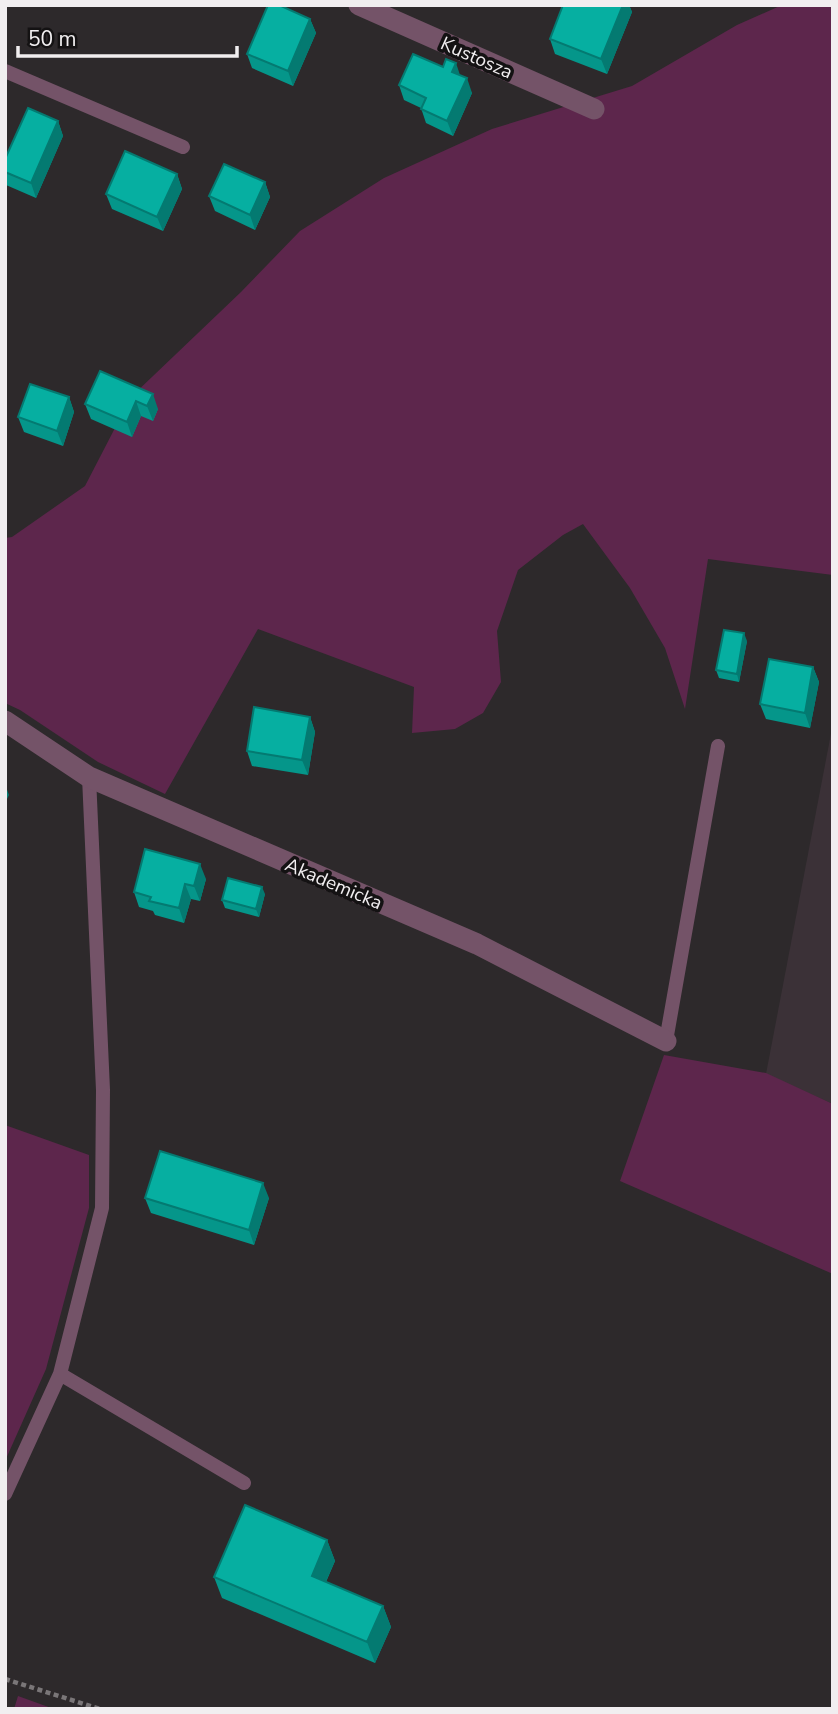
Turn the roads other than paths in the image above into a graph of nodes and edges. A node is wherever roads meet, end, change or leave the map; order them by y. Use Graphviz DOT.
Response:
graph roads {
  1 [pos="359,5"];
  2 [pos="5,71"];
  3 [pos="594,109"];
  4 [pos="183,147"];
  5 [pos="5,721"];
  6 [pos="718,746"];
  7 [pos="89,777"];
  8 [pos="666,1041"];
  9 [pos="60,1374"];
  10 [pos="244,1483"];
  11 [pos="5,1494"];
  1 -- 3 [label="street, Kustosza"];
  2 -- 4 [label="lane"];
  5 -- 7 [label="street, Akademicka"];
  6 -- 8 [label="lane"];
  7 -- 8 [label="street, Akademicka"];
  7 -- 9 [label="lane"];
  9 -- 10 [label="lane"];
  9 -- 11 [label="lane"];
}
